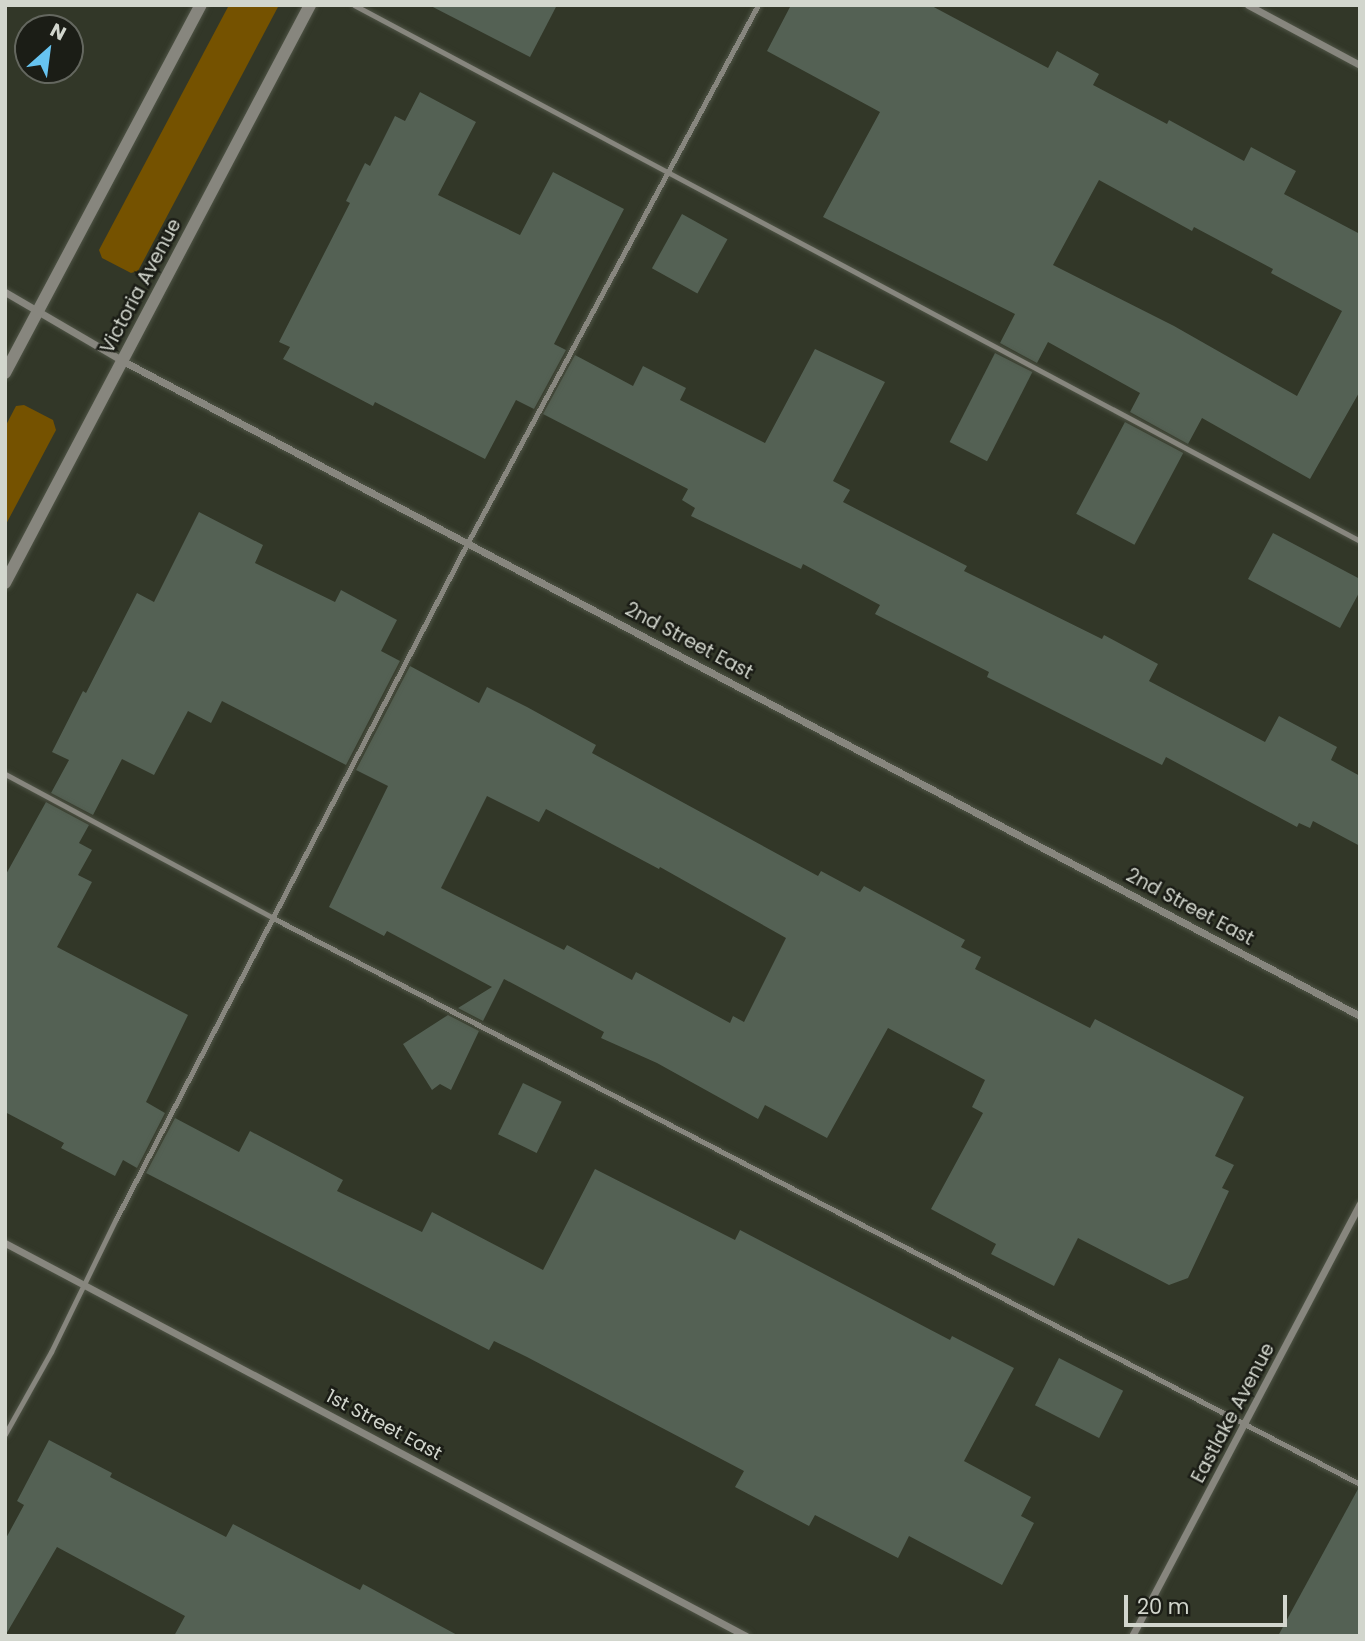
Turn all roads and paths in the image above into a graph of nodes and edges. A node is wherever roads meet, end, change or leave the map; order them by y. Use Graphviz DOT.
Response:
graph roads {
  1 [pos="201,5"];
  2 [pos="310,5"];
  3 [pos="354,5"];
  4 [pos="758,5"];
  5 [pos="1248,5"];
  6 [pos="1360,65"];
  7 [pos="667,170"];
  8 [pos="5,292"];
  9 [pos="38,310"];
  10 [pos="123,361"];
  11 [pos="5,373"];
  12 [pos="468,541"];
  13 [pos="1360,541"];
  14 [pos="5,583"];
  15 [pos="5,774"];
  16 [pos="273,918"];
  17 [pos="1360,1016"];
  18 [pos="1360,1204"];
  19 [pos="5,1243"];
  20 [pos="84,1283"];
  21 [pos="1246,1423"];
  22 [pos="5,1434"];
  23 [pos="1360,1484"];
  24 [pos="746,1636"];
  25 [pos="1132,1636"];
  1 -- 9 [label="street"];
  2 -- 10 [label="street, Victoria Avenue"];
  3 -- 7 [label="lane"];
  4 -- 7 [label="lane"];
  5 -- 6 [label="street"];
  7 -- 12 [label="lane"];
  7 -- 13 [label="lane"];
  8 -- 9 [label="street, 2nd Street East"];
  9 -- 10 [label="street, 2nd Street East"];
  9 -- 11 [label="street"];
  10 -- 12 [label="street, 2nd Street East"];
  10 -- 14 [label="street, Victoria Avenue"];
  12 -- 16 [label="lane"];
  12 -- 17 [label="street, 2nd Street East"];
  15 -- 16 [label="lane"];
  16 -- 20 [label="lane"];
  16 -- 21 [label="lane"];
  18 -- 21 [label="street, Eastlake Avenue"];
  19 -- 20 [label="street, 1st Street East"];
  20 -- 22 [label="lane"];
  20 -- 24 [label="street, 1st Street East"];
  21 -- 23 [label="lane"];
  21 -- 25 [label="street, Eastlake Avenue"];
}
